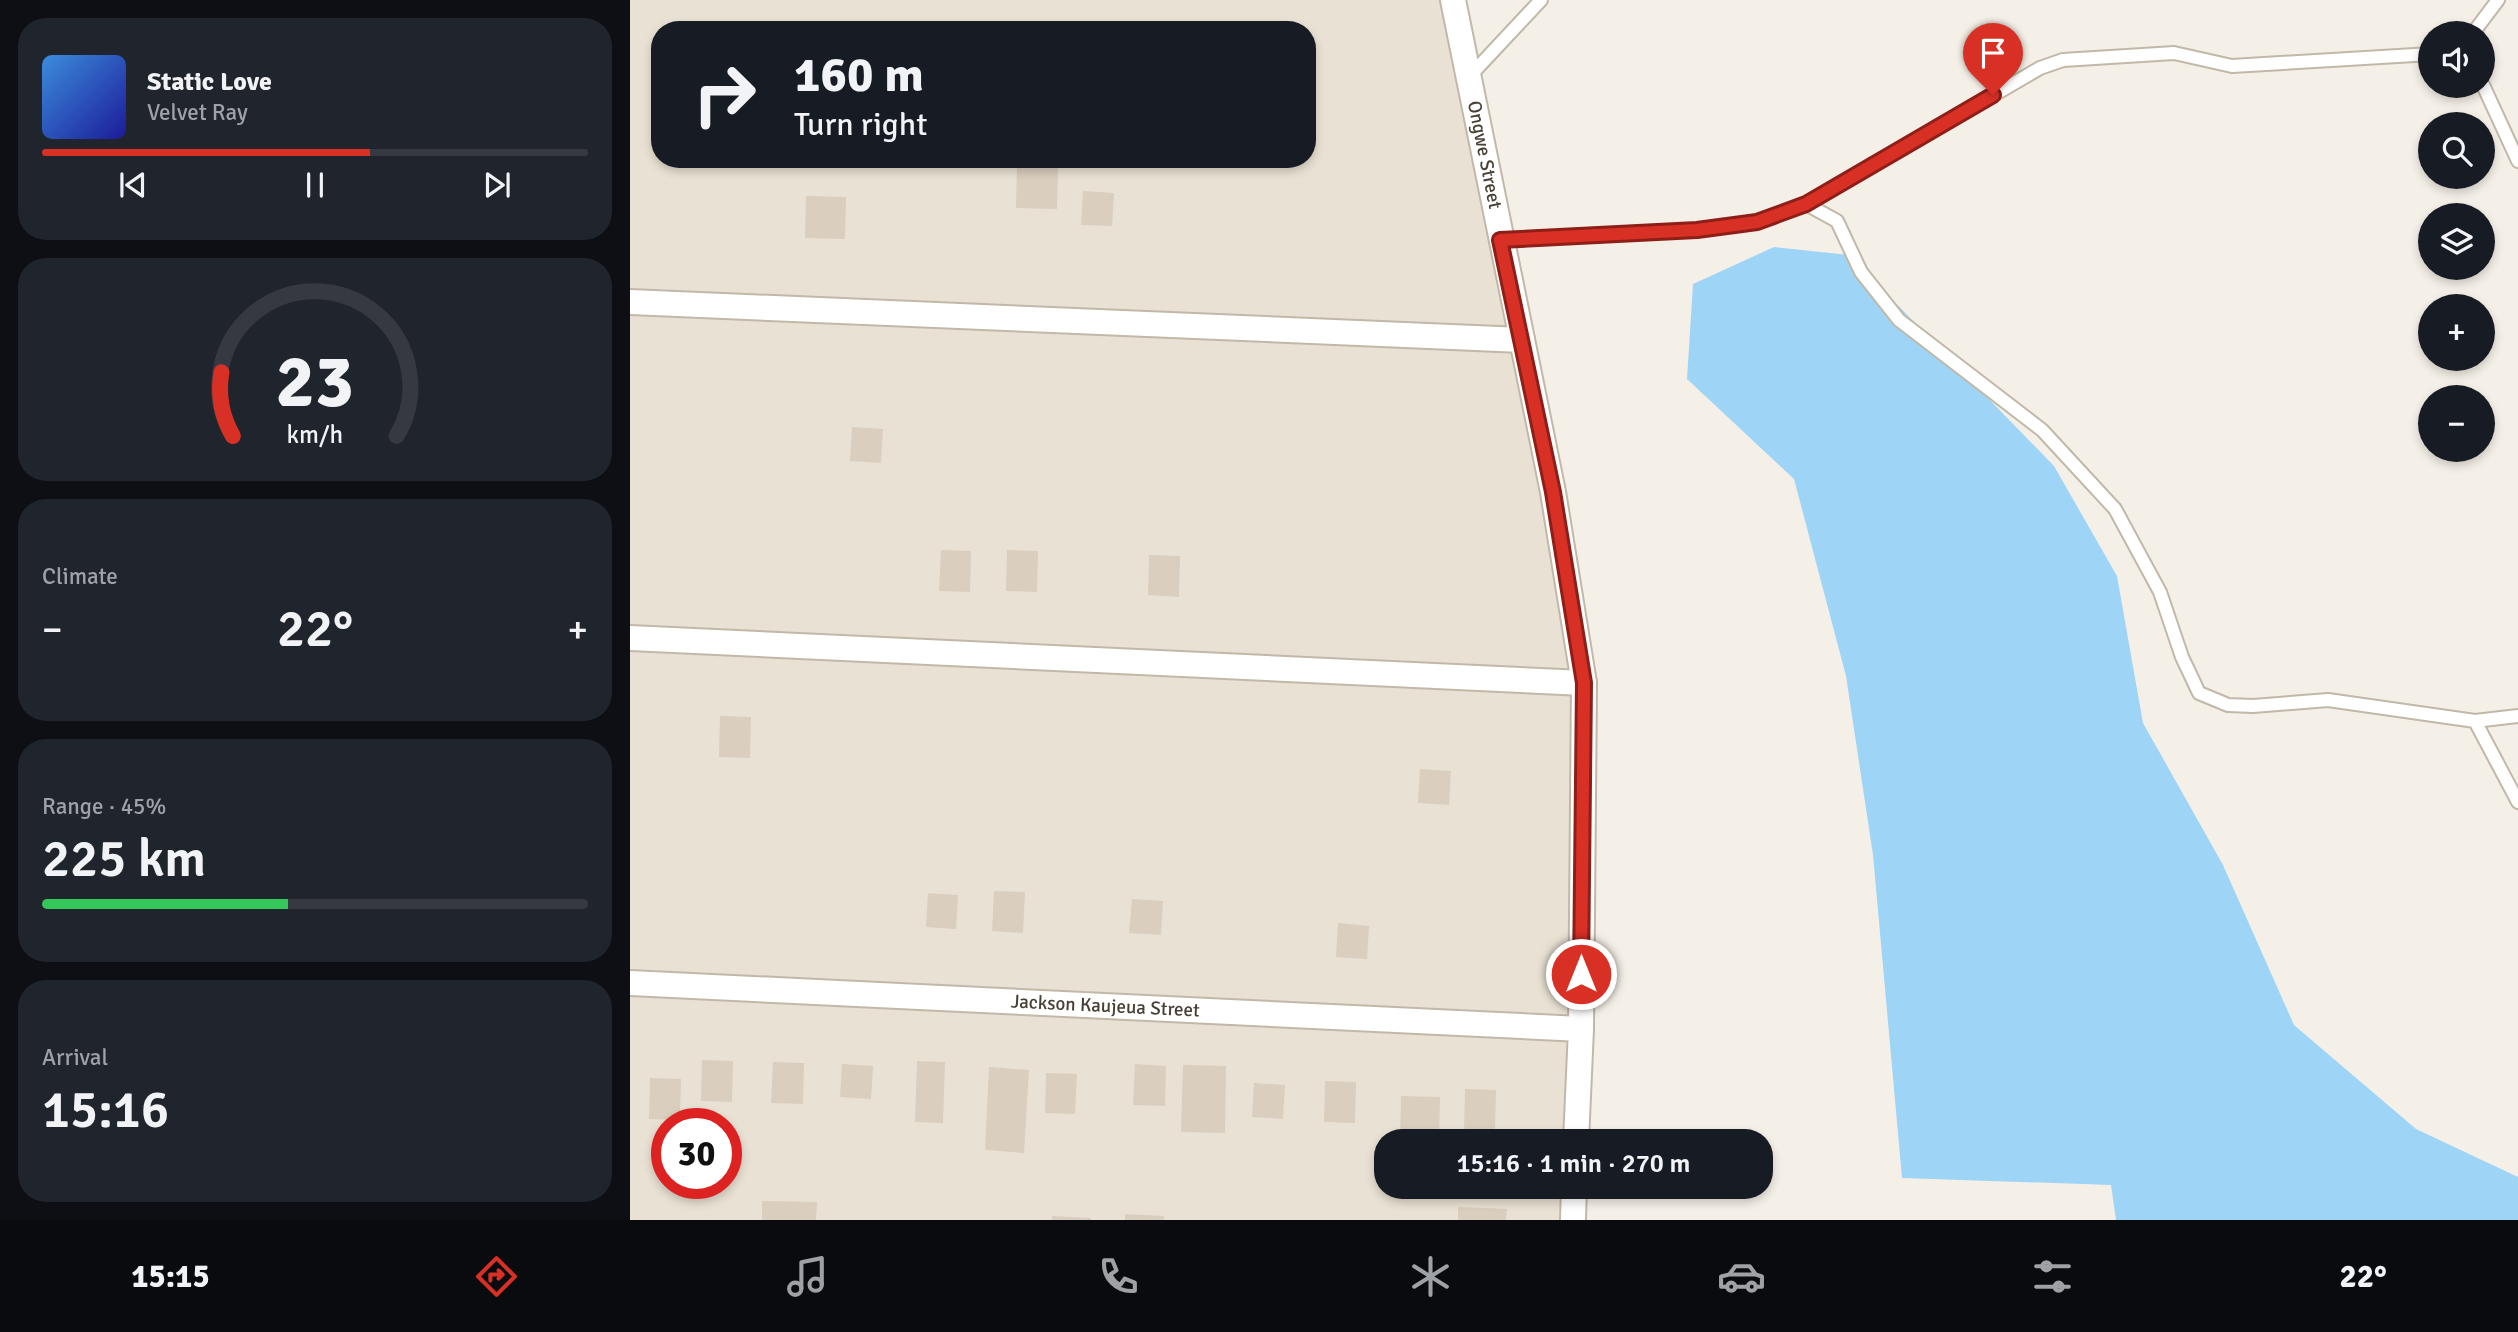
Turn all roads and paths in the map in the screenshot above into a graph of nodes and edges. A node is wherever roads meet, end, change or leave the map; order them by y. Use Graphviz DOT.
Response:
graph roads {
  1 [pos="1453,0"];
  2 [pos="1541,0"];
  3 [pos="2498,0"];
  4 [pos="2482,21"];
  5 [pos="2418,55"];
  6 [pos="1468,78"];
  7 [pos="2489,98"];
  8 [pos="2518,161"];
  9 [pos="1806,204"];
  10 [pos="1500,240"];
  11 [pos="630,302"];
  12 [pos="1522,340"];
  13 [pos="630,638"];
  14 [pos="1584,683"];
  15 [pos="2518,716"];
  16 [pos="2475,721"];
  17 [pos="2518,802"];
  18 [pos="630,983"];
  19 [pos="1581,1029"];
  20 [pos="1577,1129"];
  21 [pos="1574,1199"];
  22 [pos="1573,1220"];
  1 -- 6 [label="street, Ongwe Street"];
  2 -- 6 [label="lane"];
  3 -- 4 [label="lane"];
  5 -- 9 [label="lane"];
  6 -- 10 [label="street, Ongwe Street"];
  7 -- 8 [label="lane"];
  9 -- 10 [label="lane"];
  9 -- 16 [label="lane"];
  10 -- 12 [label="street, Ongwe Street"];
  11 -- 12 [label="street"];
  12 -- 14 [label="street, Ongwe Street"];
  13 -- 14 [label="street"];
  14 -- 19 [label="street, Ongwe Street"];
  15 -- 16 [label="lane"];
  16 -- 17 [label="lane"];
  18 -- 19 [label="street, Jackson Kaujeua Street"];
  19 -- 20 [label="street, Ongwe Street"];
  21 -- 22 [label="street"];
}
